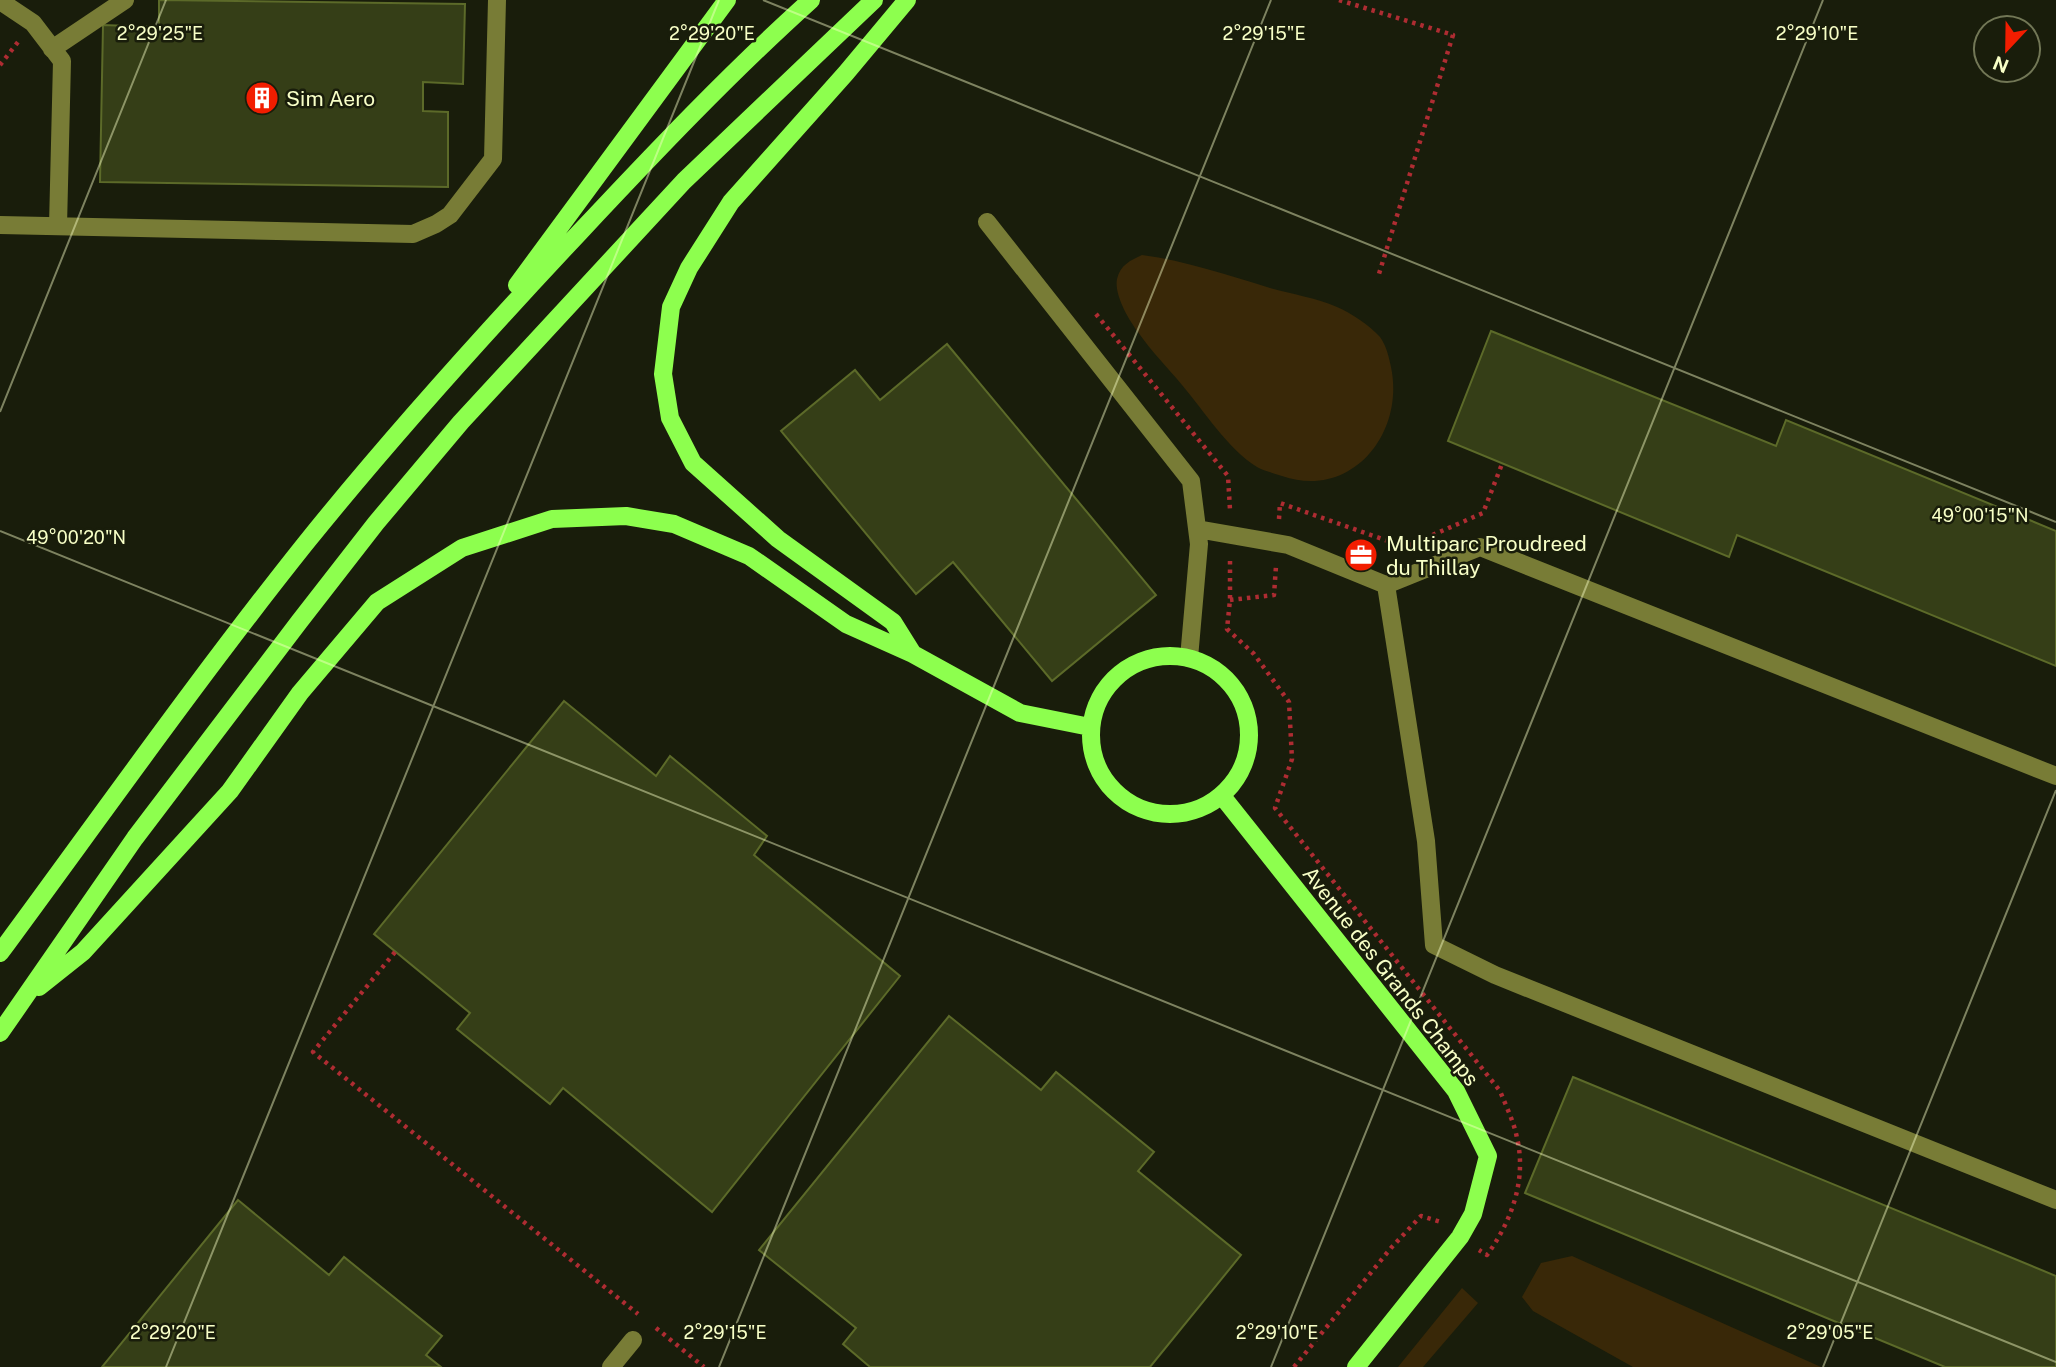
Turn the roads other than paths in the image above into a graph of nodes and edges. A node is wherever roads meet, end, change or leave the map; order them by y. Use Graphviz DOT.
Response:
graph roads {
  1 [pos="125,0"];
  2 [pos="498,0"];
  3 [pos="727,0"];
  4 [pos="811,0"];
  5 [pos="874,0"];
  6 [pos="907,0"];
  7 [pos="0,1"];
  8 [pos="52,49"];
  9 [pos="988,222"];
  10 [pos="0,225"];
  11 [pos="58,226"];
  12 [pos="472,347"];
  13 [pos="1197,529"];
  14 [pos="1386,585"];
  15 [pos="913,654"];
  16 [pos="1189,658"];
  17 [pos="1090,727"];
  18 [pos="2056,776"];
  19 [pos="1222,796"];
  20 [pos="0,953"];
  21 [pos="26,998"];
  22 [pos="0,1033"];
  23 [pos="2056,1200"];
  24 [pos="633,1340"];
  25 [pos="611,1367"];
  26 [pos="1356,1367"];
  1 -- 8 [label="lane"];
  2 -- 11 [label="lane"];
  3 -- 12 [label="main road"];
  4 -- 12 [label="main road"];
  5 -- 21 [label="main road"];
  6 -- 15 [label="main road"];
  7 -- 8 [label="lane"];
  8 -- 11 [label="lane"];
  9 -- 13 [label="lane"];
  10 -- 11 [label="lane"];
  12 -- 20 [label="main road"];
  13 -- 14 [label="lane"];
  13 -- 16 [label="lane"];
  14 -- 18 [label="lane"];
  14 -- 23 [label="lane"];
  15 -- 17 [label="main road"];
  15 -- 21 [label="main road"];
  16 -- 17 [label="main road"];
  16 -- 19 [label="main road"];
  17 -- 19 [label="main road"];
  19 -- 26 [label="main road, Avenue des Grands Champs"];
  21 -- 22 [label="main road"];
  24 -- 25 [label="lane"];
}
